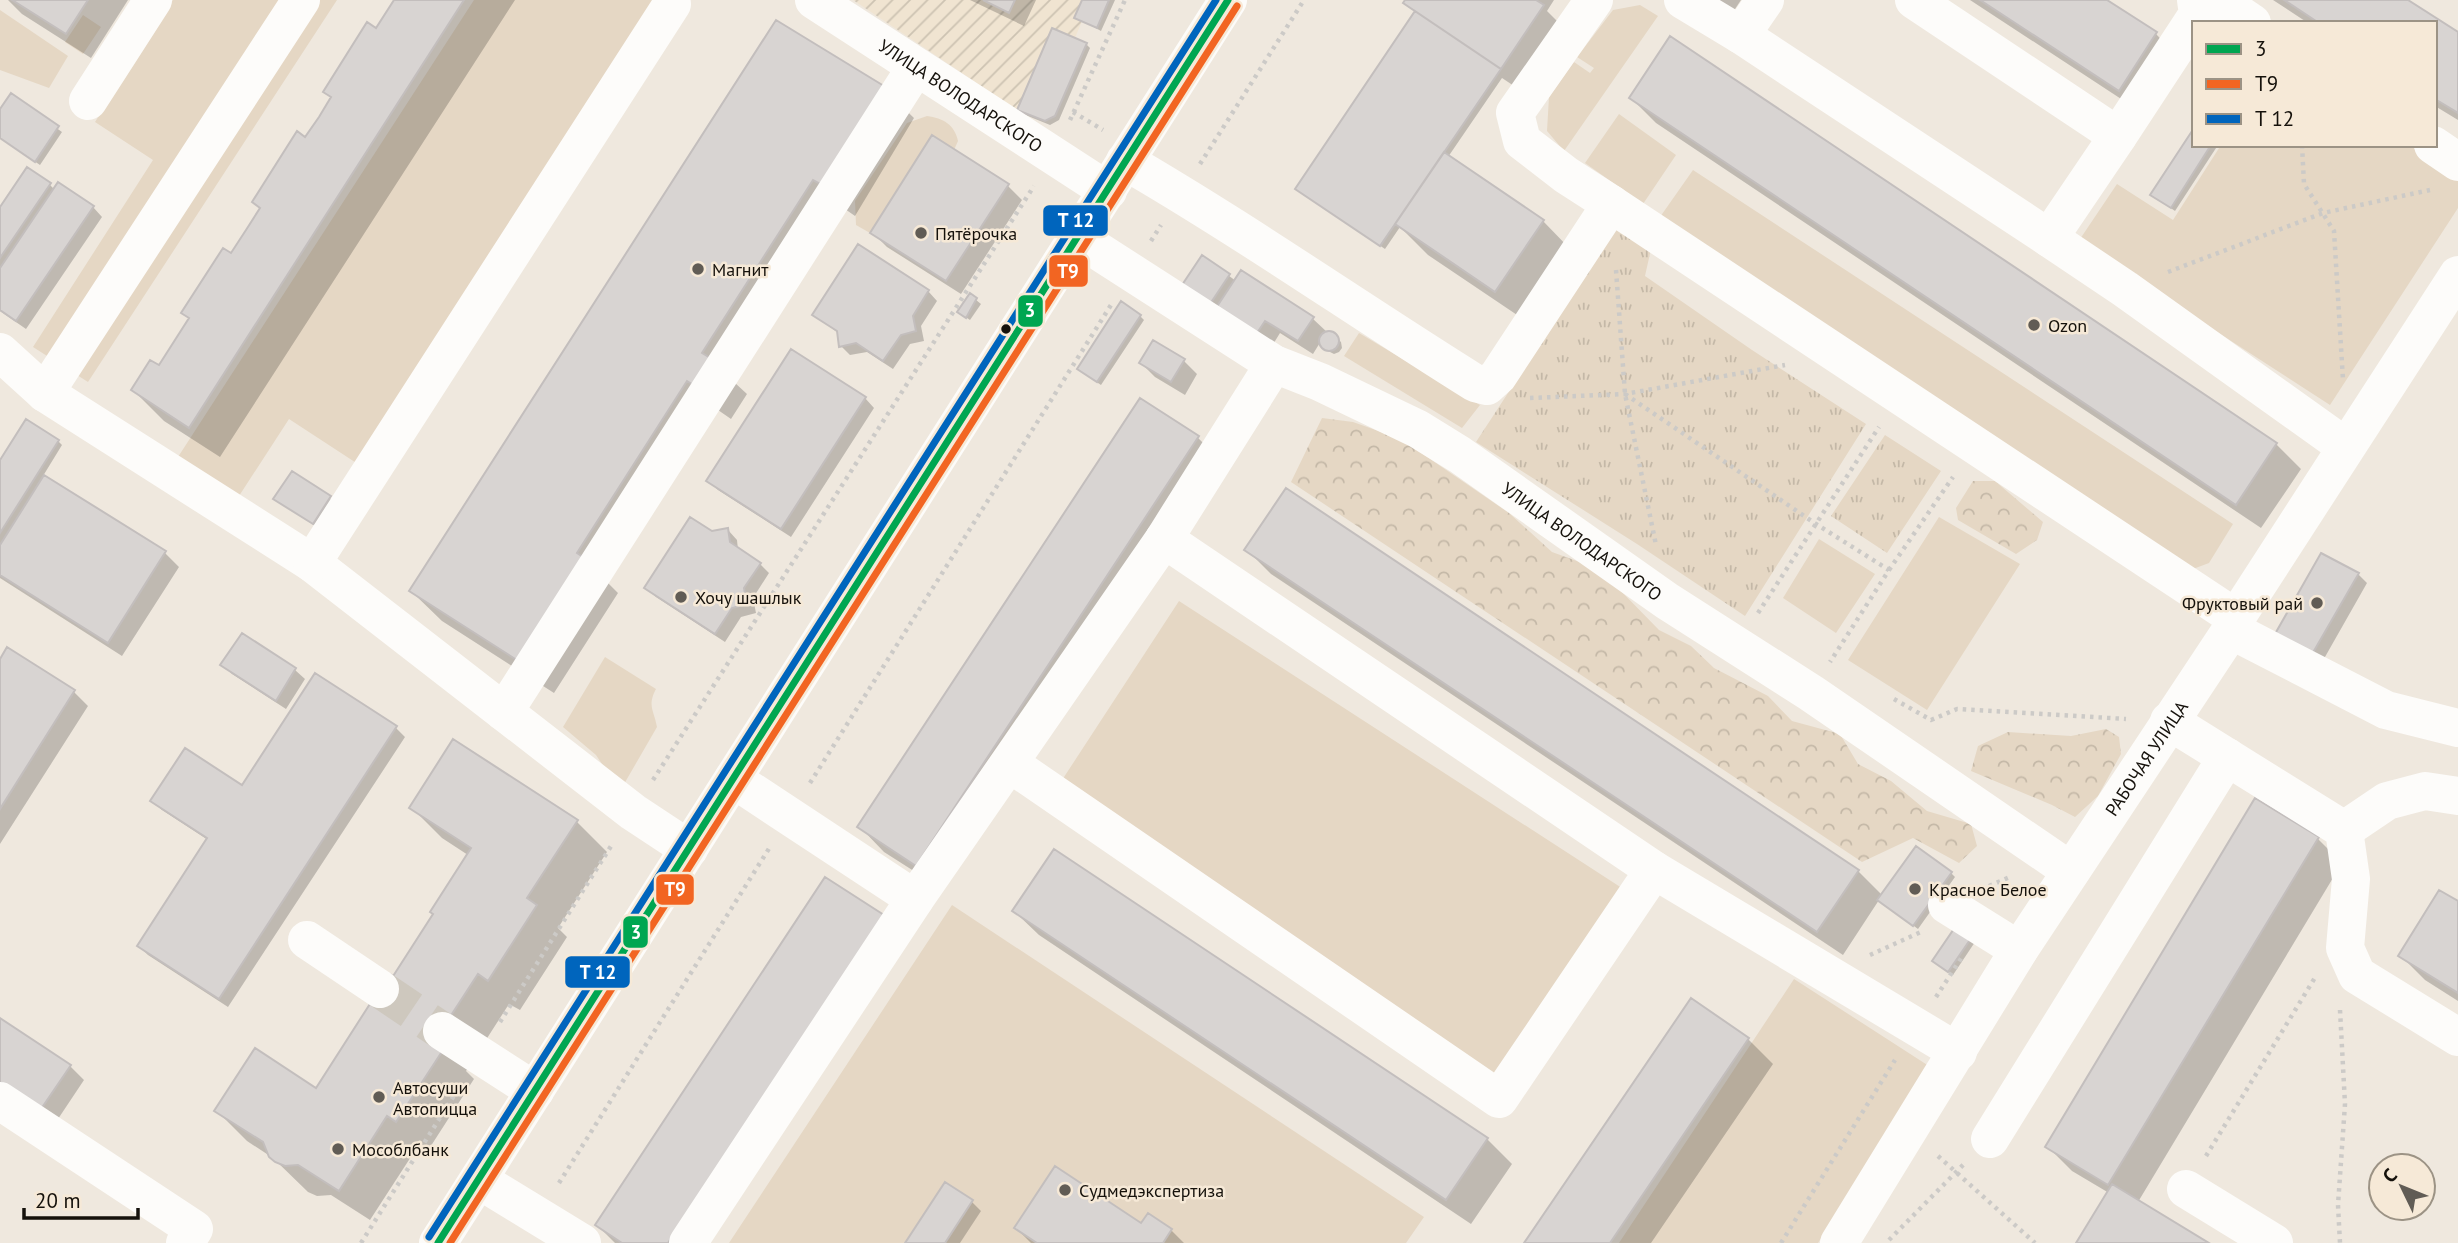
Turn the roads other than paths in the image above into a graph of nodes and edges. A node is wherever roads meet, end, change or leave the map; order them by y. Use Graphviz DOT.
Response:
graph roads {
  1 [pos="153,0"];
  2 [pos="301,0"];
  3 [pos="814,0"];
  4 [pos="1228,0"];
  5 [pos="1594,0"];
  6 [pos="1683,0"];
  7 [pos="1765,0"];
  8 [pos="1914,0"];
  9 [pos="2196,0"];
  10 [pos="2218,0"];
  11 [pos="672,4"];
  12 [pos="2193,21"];
  13 [pos="2249,21"];
  14 [pos="2192,23"];
  15 [pos="1741,35"];
  16 [pos="916,67"];
  17 [pos="88,101"];
  18 [pos="2118,136"];
  19 [pos="2436,147"];
  20 [pos="2458,162"];
  21 [pos="1116,176"];
  22 [pos="1611,204"];
  23 [pos="1078,238"];
  24 [pos="2049,238"];
  25 [pos="2458,275"];
  26 [pos="0,352"];
  27 [pos="1274,364"];
  28 [pos="45,393"];
  29 [pos="2346,447"];
  30 [pos="1164,539"];
  31 [pos="312,563"];
  32 [pos="2234,624"];
  33 [pos="505,712"];
  34 [pos="2169,721"];
  35 [pos="2458,728"];
  36 [pos="2227,757"];
  37 [pos="1009,763"];
  38 [pos="733,779"];
  39 [pos="2458,796"];
  40 [pos="2344,830"];
  41 [pos="689,849"];
  42 [pos="2062,864"];
  43 [pos="1654,870"];
  44 [pos="915,900"];
  45 [pos="1947,905"];
  46 [pos="307,940"];
  47 [pos="2020,950"];
  48 [pos="380,989"];
  49 [pos="442,1031"];
  50 [pos="2458,1037"];
  51 [pos="1958,1052"];
  52 [pos="535,1091"];
  53 [pos="0,1101"];
  54 [pos="1990,1139"];
  55 [pos="479,1180"];
  56 [pos="2186,1189"];
  57 [pos="1854,1238"];
  58 [pos="185,1243"];
  59 [pos="438,1243"];
  60 [pos="582,1243"];
  61 [pos="688,1243"];
  62 [pos="2274,1243"];
  1 -- 17 [label="street"];
  2 -- 28 [label="street"];
  3 -- 16 [label="street, УЛИЦА ВОЛОДАРСКОГО"];
  4 -- 21 [label="street"];
  5 -- 22 [label="street"];
  6 -- 15 [label="street"];
  7 -- 15 [label="street"];
  8 -- 18 [label="street"];
  9 -- 12 [label="street"];
  10 -- 13 [label="street"];
  11 -- 31 [label="street"];
  14 -- 18 [label="street"];
  15 -- 24 [label="street"];
  16 -- 21 [label="street, УЛИЦА ВОЛОДАРСКОГО"];
  16 -- 33 [label="street"];
  18 -- 24 [label="street"];
  19 -- 20 [label="street"];
  21 -- 22 [label="street, УЛИЦА ВОЛОДАРСКОГО"];
  21 -- 23 [label="street"];
  22 -- 32 [label="street"];
  23 -- 27 [label="street, УЛИЦА ВОЛОДАРСКОГО"];
  23 -- 38 [label="street"];
  24 -- 29 [label="street"];
  25 -- 29 [label="street, РАБОЧАЯ УЛИЦА"];
  26 -- 28 [label="street"];
  27 -- 30 [label="street"];
  27 -- 42 [label="street, УЛИЦА ВОЛОДАРСКОГО"];
  28 -- 31 [label="street"];
  29 -- 32 [label="street, РАБОЧАЯ УЛИЦА"];
  30 -- 37 [label="street"];
  30 -- 43 [label="street"];
  31 -- 33 [label="street"];
  32 -- 34 [label="street, РАБОЧАЯ УЛИЦА"];
  32 -- 35 [label="street"];
  33 -- 41 [label="street"];
  34 -- 36 [label="street"];
  34 -- 42 [label="street, РАБОЧАЯ УЛИЦА"];
  36 -- 40 [label="street"];
  36 -- 54 [label="street"];
  37 -- 43 [label="street"];
  37 -- 44 [label="street"];
  38 -- 41 [label="street"];
  38 -- 44 [label="street"];
  39 -- 40 [label="street"];
  40 -- 50 [label="street"];
  41 -- 52 [label="street"];
  42 -- 47 [label="street, РАБОЧАЯ УЛИЦА"];
  43 -- 51 [label="street"];
  44 -- 61 [label="street"];
  45 -- 47 [label="street"];
  46 -- 48 [label="street"];
  47 -- 51 [label="street, РАБОЧАЯ УЛИЦА"];
  49 -- 52 [label="street"];
  51 -- 57 [label="street, РАБОЧАЯ УЛИЦА"];
  52 -- 55 [label="street"];
  53 -- 58 [label="street"];
  55 -- 59 [label="street"];
  55 -- 60 [label="street"];
  56 -- 62 [label="street"];
}
